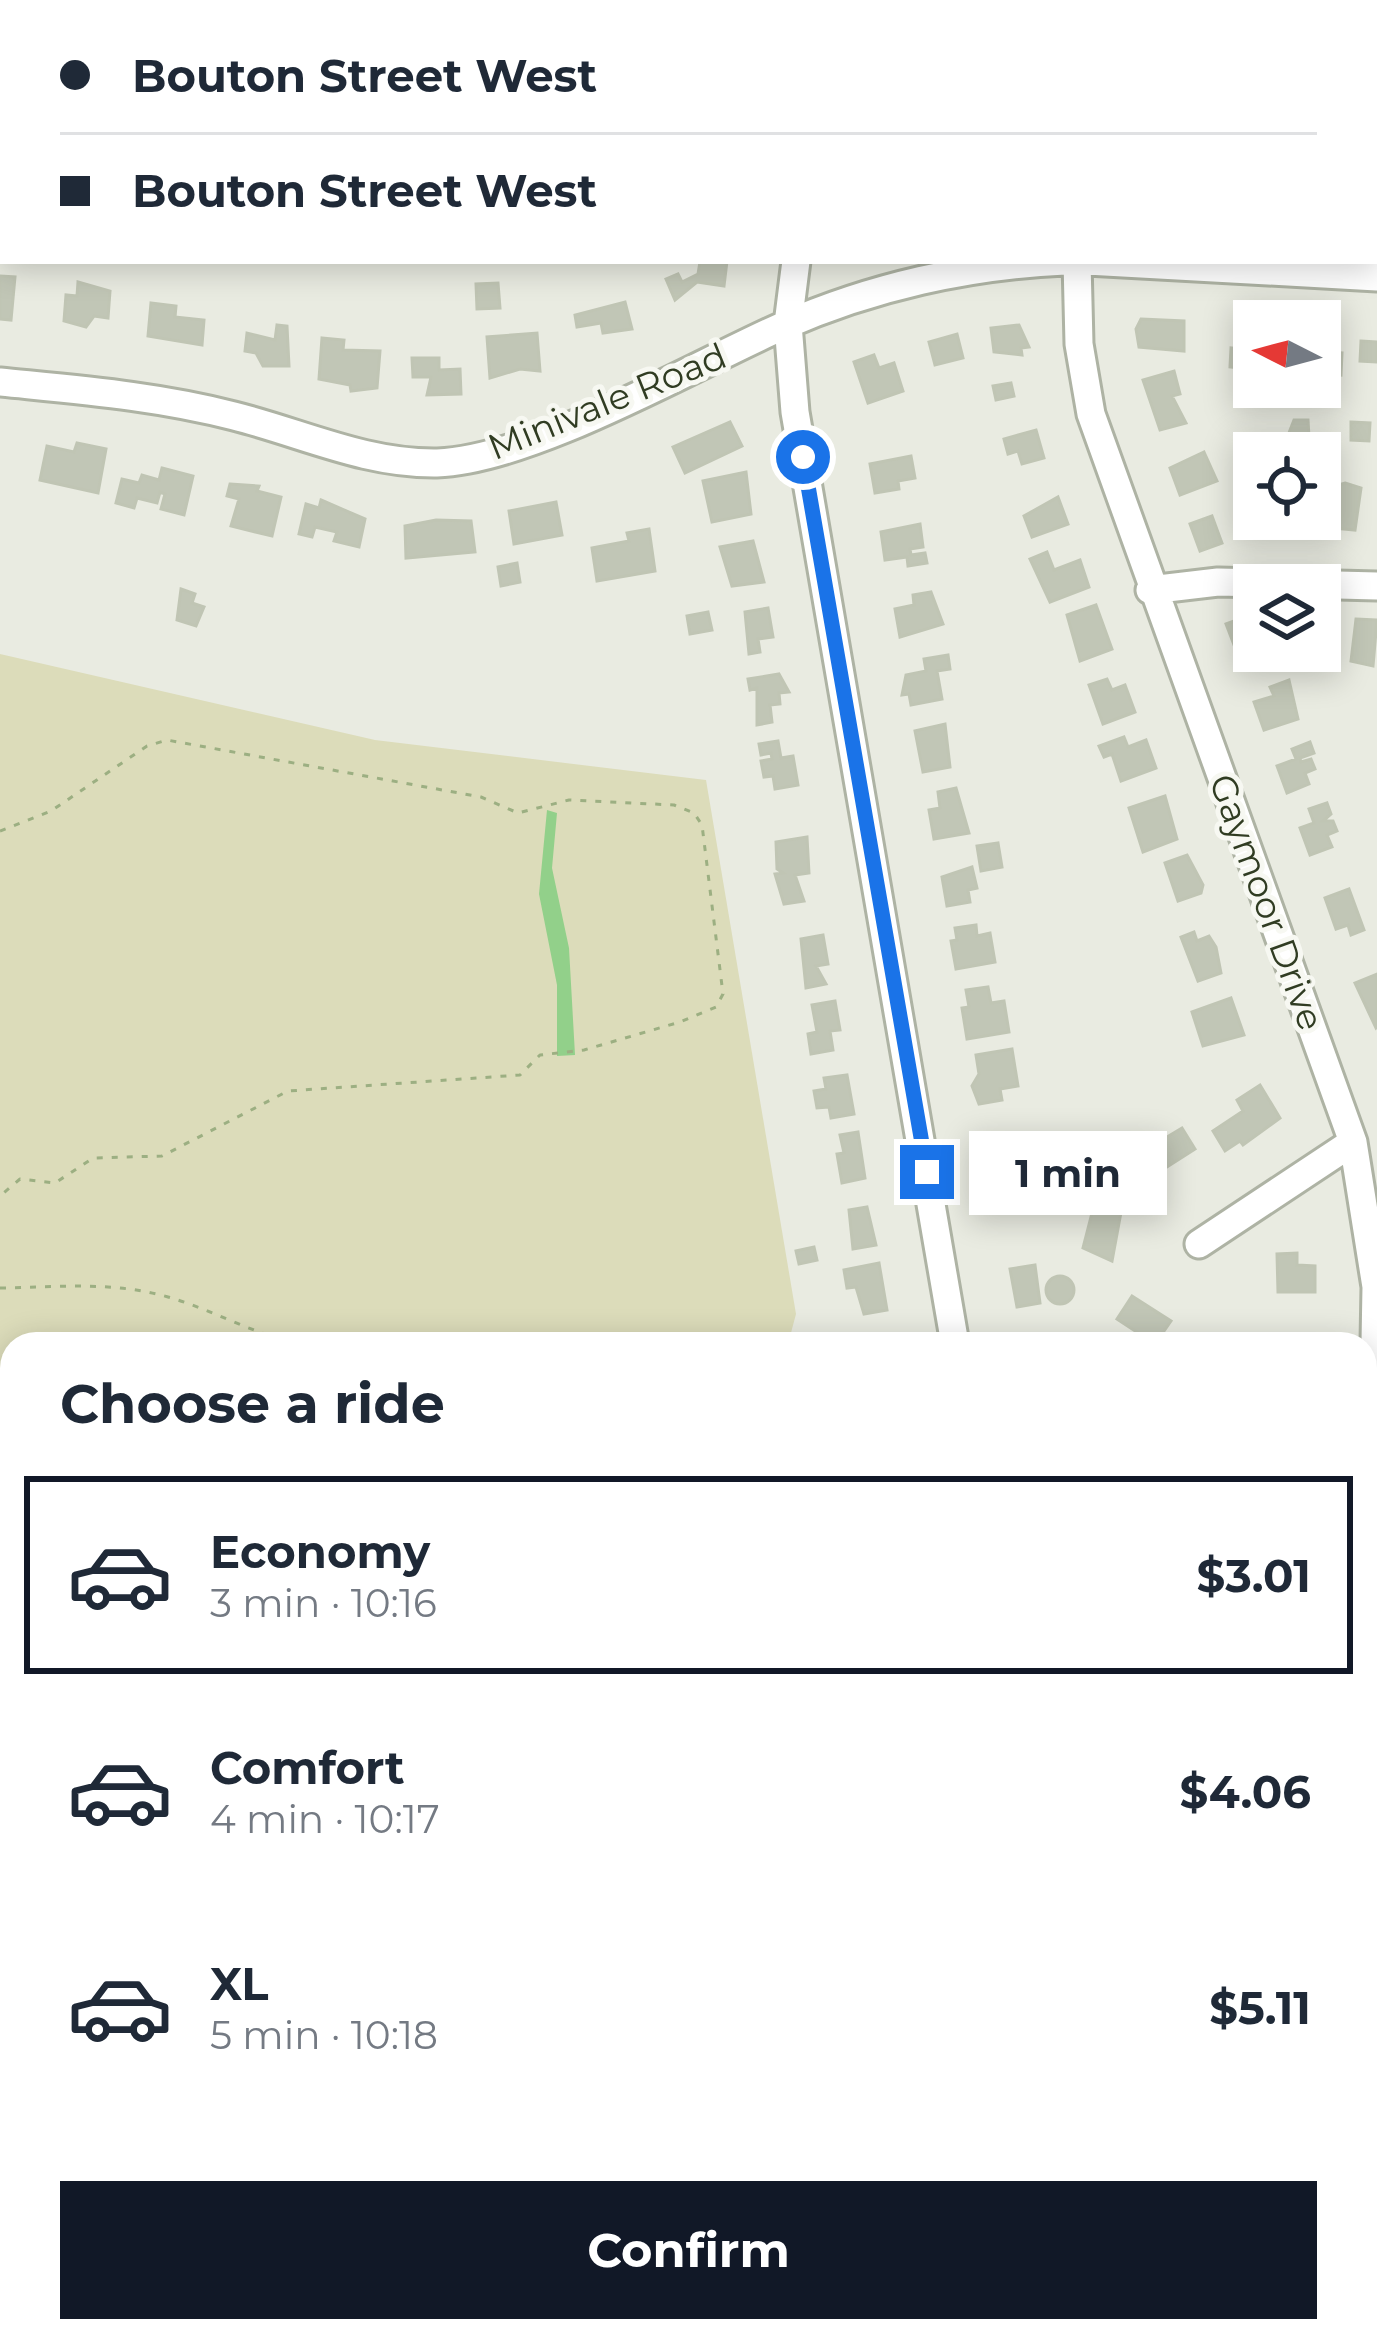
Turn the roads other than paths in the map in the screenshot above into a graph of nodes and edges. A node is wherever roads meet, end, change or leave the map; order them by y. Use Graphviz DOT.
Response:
graph roads {
  1 [pos="796,264"];
  2 [pos="1007,264"];
  3 [pos="1077,264"];
  4 [pos="1141,264"];
  5 [pos="1377,277"];
  6 [pos="788,324"];
  7 [pos="0,382"];
  8 [pos="1377,586"];
  9 [pos="1150,590"];
  10 [pos="1353,1142"];
  11 [pos="1199,1244"];
  12 [pos="953,1332"];
  13 [pos="1375,1332"];
  1 -- 6 [label="street"];
  2 -- 6 [label="street, Minivale Road"];
  3 -- 9 [label="street, Gaymoor Drive"];
  4 -- 5 [label="street"];
  6 -- 7 [label="street, Minivale Road"];
  6 -- 12 [label="street"];
  8 -- 9 [label="street"];
  9 -- 10 [label="street, Gaymoor Drive"];
  10 -- 11 [label="street"];
  10 -- 13 [label="street, Gaymoor Drive"];
}
